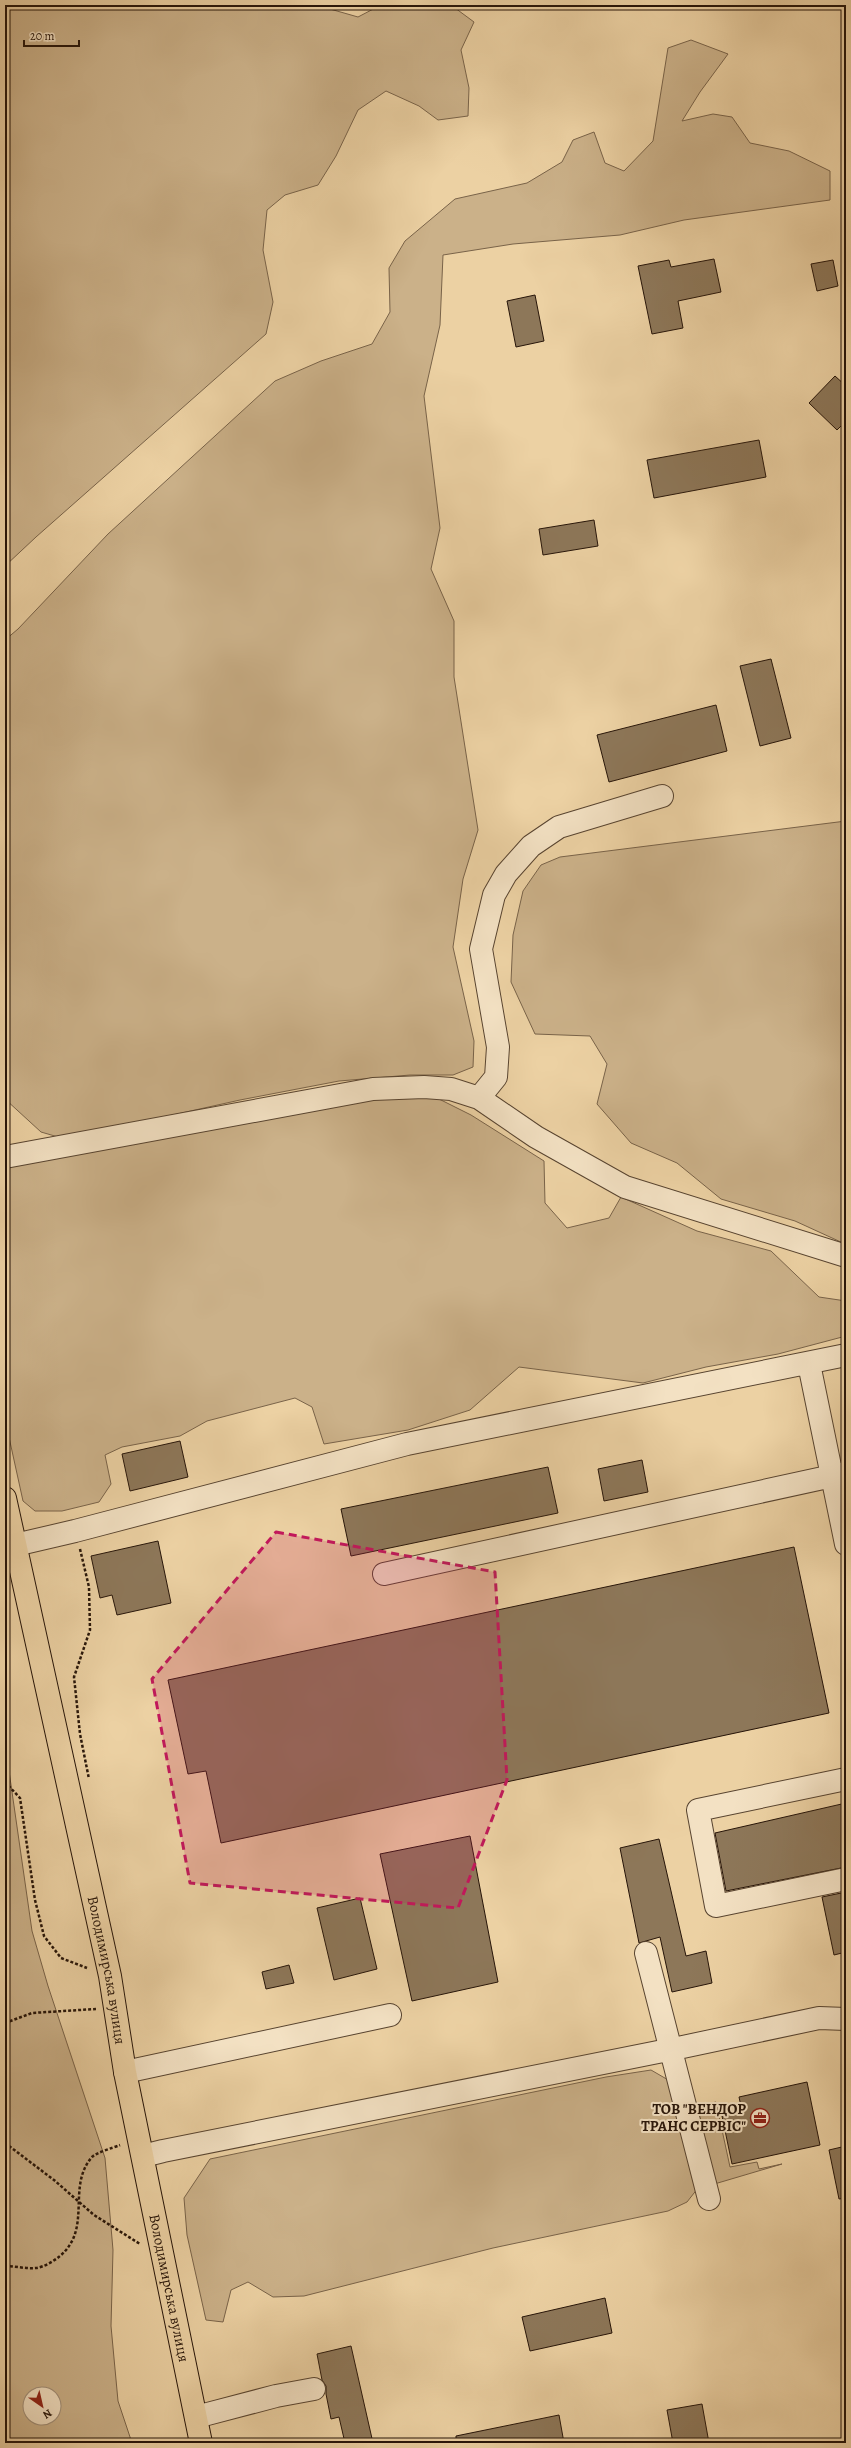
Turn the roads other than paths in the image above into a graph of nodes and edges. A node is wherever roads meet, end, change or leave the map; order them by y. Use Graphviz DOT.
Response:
graph roads {
  1 [pos="662,796"];
  2 [pos="480,1098"];
  3 [pos="5,1157"];
  4 [pos="846,1256"];
  5 [pos="846,1356"];
  6 [pos="810,1364"];
  7 [pos="839,1474"];
  8 [pos="5,1498"];
  9 [pos="846,1544"];
  10 [pos="15,1545"];
  11 [pos="384,1574"];
  12 [pos="846,1779"];
  13 [pos="846,1879"];
  14 [pos="646,1953"];
  15 [pos="390,2014"];
  16 [pos="846,2019"];
  17 [pos="671,2049"];
  18 [pos="125,2072"];
  19 [pos="142,2150"];
  20 [pos="709,2199"];
  21 [pos="314,2389"];
  22 [pos="196,2417"];
  23 [pos="201,2443"];
  1 -- 2 [label="street"];
  2 -- 3 [label="street"];
  2 -- 4 [label="street"];
  5 -- 6 [label="street"];
  6 -- 7 [label="street"];
  6 -- 10 [label="street"];
  7 -- 9 [label="street"];
  7 -- 11 [label="street"];
  8 -- 10 [label="main road, Володимирська вулиця"];
  10 -- 18 [label="main road, Володимирська вулиця"];
  12 -- 13 [label="street"];
  14 -- 17 [label="street"];
  15 -- 18 [label="street"];
  16 -- 17 [label="street"];
  17 -- 19 [label="street"];
  17 -- 20 [label="street"];
  18 -- 19 [label="main road, Володимирська вулиця"];
  19 -- 22 [label="main road, Володимирська вулиця"];
  21 -- 22 [label="street"];
  22 -- 23 [label="main road, Володимирська вулиця"];
}
